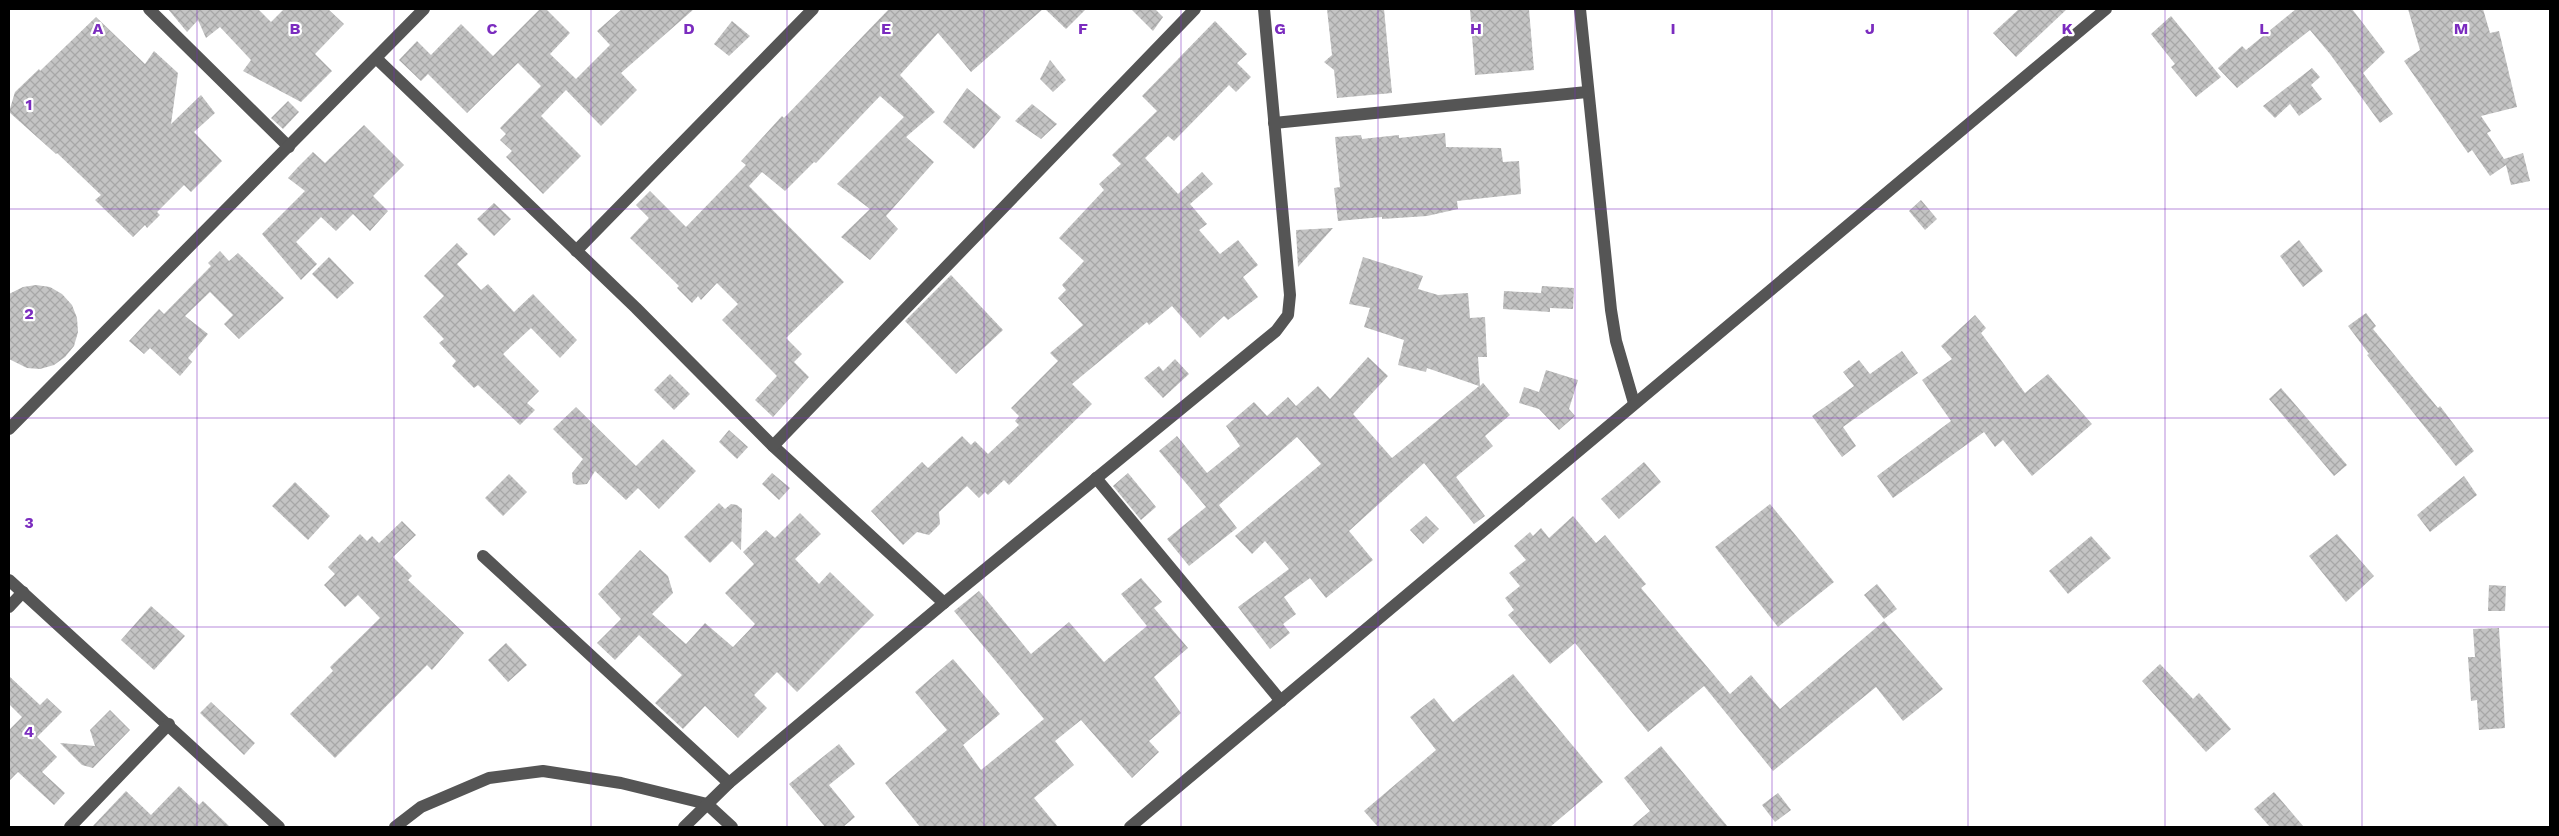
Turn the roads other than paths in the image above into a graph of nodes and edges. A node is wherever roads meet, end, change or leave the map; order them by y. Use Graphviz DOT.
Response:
graph roads {
  1 [pos="148,9"];
  2 [pos="424,9"];
  3 [pos="813,9"];
  4 [pos="1195,9"];
  5 [pos="1264,9"];
  6 [pos="1580,9"];
  7 [pos="2106,9"];
  8 [pos="376,59"];
  9 [pos="1587,92"];
  10 [pos="1274,123"];
  11 [pos="289,147"];
  12 [pos="576,251"];
  13 [pos="1634,403"];
  14 [pos="9,429"];
  15 [pos="773,446"];
  16 [pos="1096,478"];
  17 [pos="483,556"];
  18 [pos="9,580"];
  19 [pos="23,592"];
  20 [pos="944,603"];
  21 [pos="9,607"];
  22 [pos="1281,701"];
  23 [pos="169,724"];
  24 [pos="729,783"];
  25 [pos="707,804"];
  26 [pos="70,827"];
  27 [pos="279,827"];
  28 [pos="395,827"];
  29 [pos="684,827"];
  30 [pos="732,827"];
  31 [pos="1130,827"];
  1 -- 11 [label="street"];
  2 -- 8 [label="street"];
  3 -- 12 [label="street"];
  4 -- 15 [label="street"];
  5 -- 10 [label="street"];
  6 -- 9 [label="street"];
  7 -- 13 [label="street"];
  8 -- 11 [label="street"];
  8 -- 12 [label="street"];
  9 -- 10 [label="street"];
  9 -- 13 [label="street"];
  10 -- 16 [label="street"];
  11 -- 14 [label="street"];
  12 -- 15 [label="street"];
  13 -- 22 [label="street"];
  15 -- 20 [label="street"];
  16 -- 20 [label="street"];
  16 -- 22 [label="street"];
  17 -- 24 [label="street"];
  18 -- 19 [label="street"];
  19 -- 21 [label="street"];
  19 -- 23 [label="street"];
  20 -- 24 [label="street"];
  22 -- 31 [label="street"];
  23 -- 26 [label="street"];
  23 -- 27 [label="street"];
  24 -- 25 [label="street"];
  25 -- 28 [label="street"];
  25 -- 29 [label="street"];
  25 -- 30 [label="street"];
}
